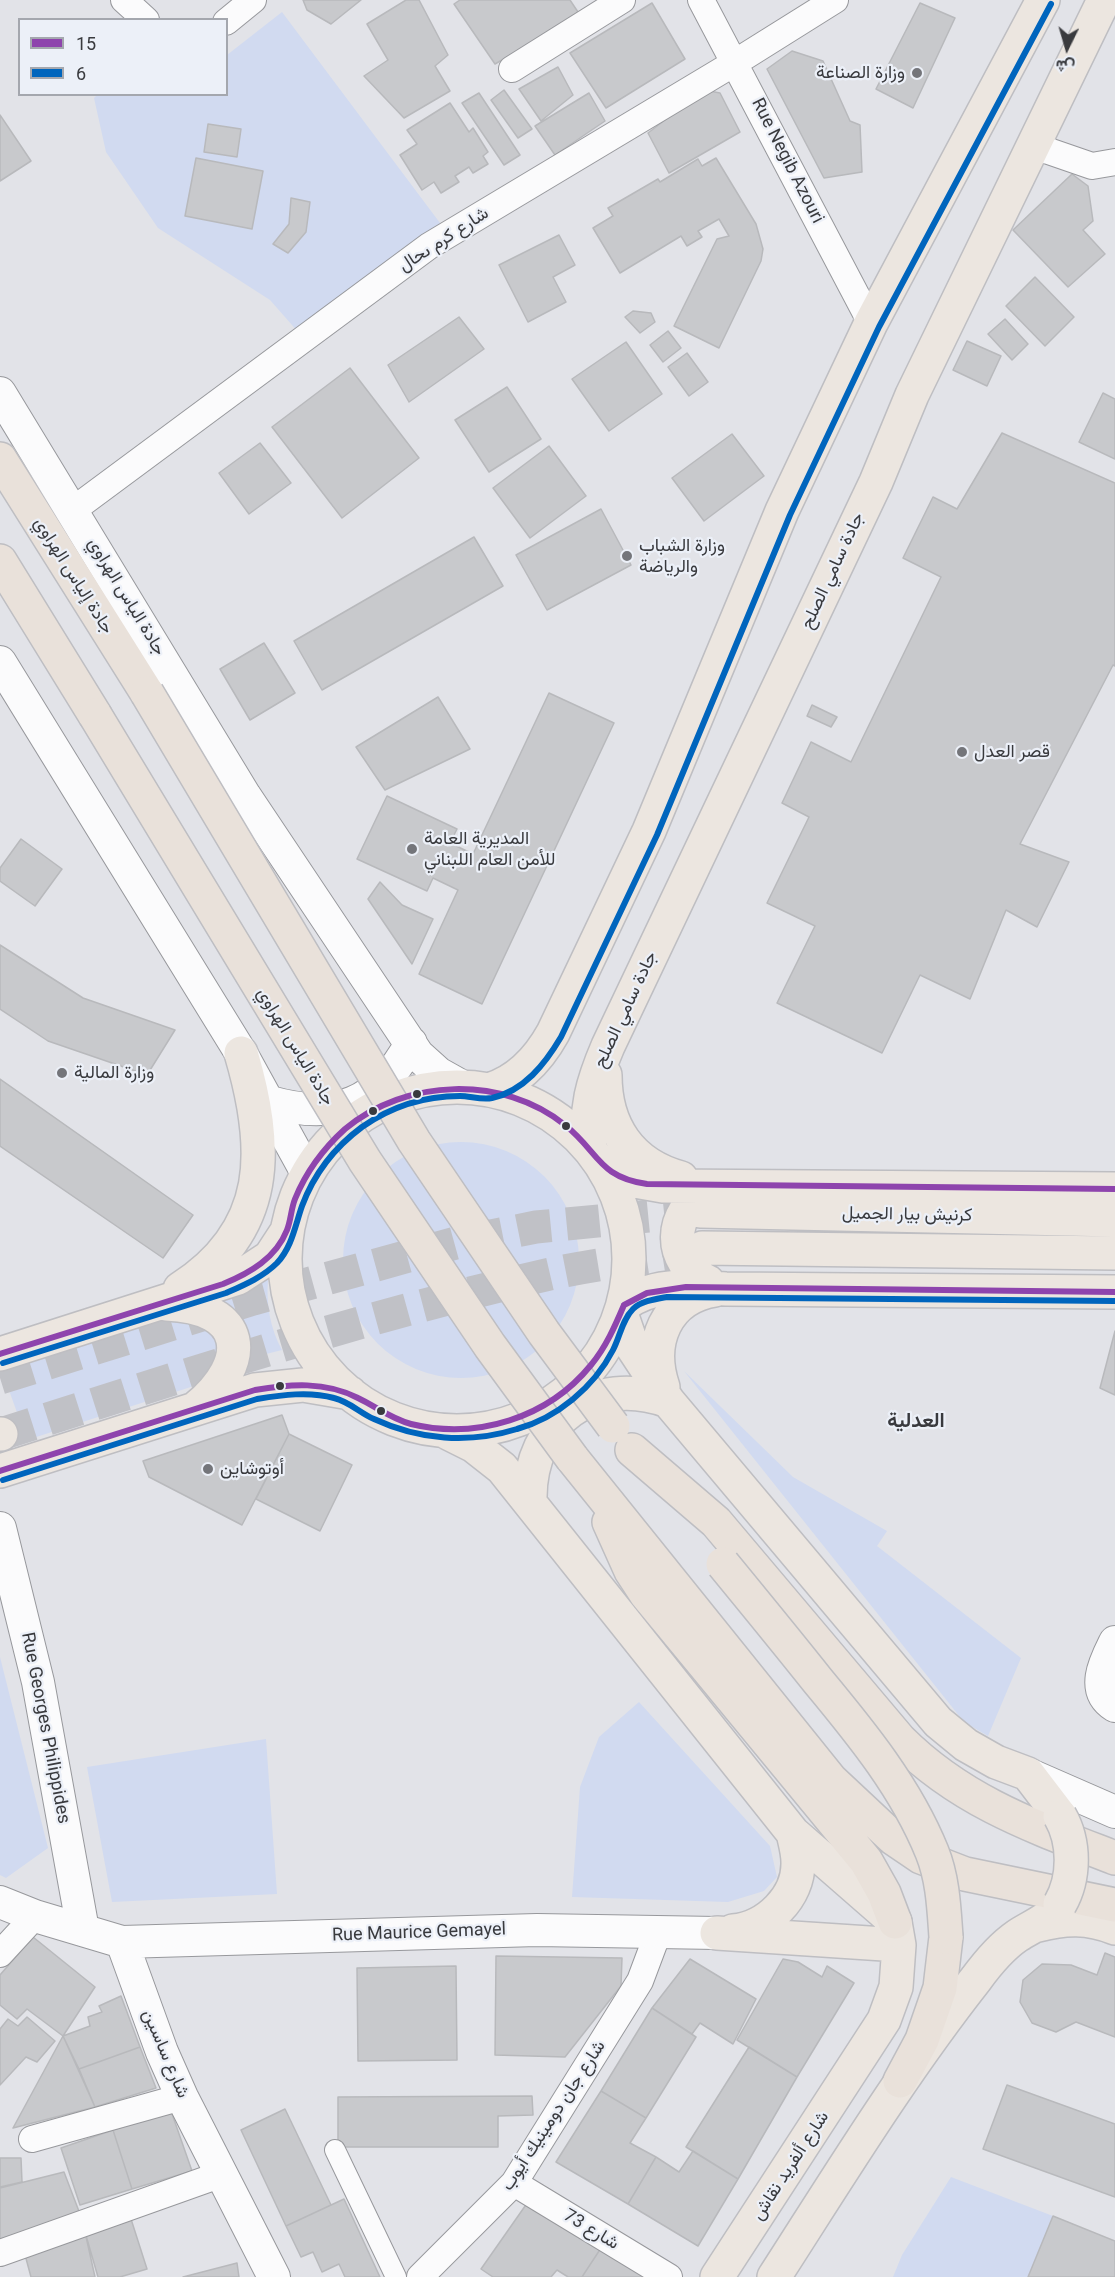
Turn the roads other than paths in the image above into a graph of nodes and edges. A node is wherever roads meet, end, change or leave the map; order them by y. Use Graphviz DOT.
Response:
graph roads {
  1 [pos="124,0"];
  2 [pos="253,0"];
  3 [pos="622,0"];
  4 [pos="701,0"];
  5 [pos="835,0"];
  6 [pos="1043,0"];
  7 [pos="1104,0"];
  8 [pos="144,18"];
  9 [pos="228,20"];
  10 [pos="736,63"];
  11 [pos="512,69"];
  12 [pos="1034,146"];
  13 [pos="1115,162"];
  14 [pos="872,323"];
  15 [pos="0,393"];
  16 [pos="0,459"];
  17 [pos="73,510"];
  18 [pos="0,561"];
  19 [pos="0,662"];
  20 [pos="411,1043"];
  21 [pos="608,1046"];
  22 [pos="241,1053"];
  23 [pos="476,1089"];
  24 [pos="270,1102"];
  25 [pos="596,1158"];
  26 [pos="308,1173"];
  27 [pos="723,1186"];
  28 [pos="1115,1189"];
  29 [pos="700,1211"];
  30 [pos="1115,1220"];
  31 [pos="287,1231"];
  32 [pos="702,1248"];
  33 [pos="1115,1253"];
  34 [pos="726,1289"];
  35 [pos="1115,1292"];
  36 [pos="155,1304"];
  37 [pos="622,1309"];
  38 [pos="0,1354"];
  39 [pos="350,1393"];
  40 [pos="668,1401"];
  41 [pos="195,1409"];
  42 [pos="443,1430"];
  43 [pos="623,1438"];
  44 [pos="0,1471"];
  45 [pos="595,1487"];
  46 [pos="530,1499"];
  47 [pos="0,1527"];
  48 [pos="1115,1642"];
  49 [pos="1108,1694"];
  50 [pos="1029,1774"];
  51 [pos="1115,1812"];
  52 [pos="793,1833"];
  53 [pos="1115,1858"];
  54 [pos="0,1902"];
  55 [pos="1115,1905"];
  56 [pos="1049,1915"];
  57 [pos="35,1916"];
  58 [pos="1115,1928"];
  59 [pos="83,1930"];
  60 [pos="717,1933"];
  61 [pos="658,1934"];
  62 [pos="897,1934"];
  63 [pos="122,1942"];
  64 [pos="0,1954"];
  65 [pos="900,2081"];
  66 [pos="182,2097"];
  67 [pos="32,2139"];
  68 [pos="335,2150"];
  69 [pos="222,2174"];
  70 [pos="514,2183"];
  71 [pos="0,2253"];
  72 [pos="274,2277"];
  73 [pos="396,2277"];
  74 [pos="420,2277"];
  75 [pos="669,2277"];
  76 [pos="717,2277"];
  77 [pos="774,2277"];
  1 -- 8 [label="street"];
  2 -- 9 [label="street"];
  3 -- 11 [label="street"];
  4 -- 10 [label="street, Rue Negib Azouri"];
  5 -- 10 [label="street, شارع كرم ىحال"];
  6 -- 14 [label="highway"];
  7 -- 12 [label="highway, جادة سامي الصلح"];
  10 -- 14 [label="street, Rue Negib Azouri"];
  10 -- 17 [label="street, شارع كرم ىحال"];
  12 -- 13 [label="street"];
  12 -- 21 [label="highway, جادة سامي الصلح"];
  14 -- 23 [label="highway"];
  15 -- 17 [label="street, جادة الياس الهراوي"];
  16 -- 43 [label="highway, جادة إلياس الهراوي, bridge"];
  17 -- 20 [label="street, جادة الياس الهراوي"];
  18 -- 45 [label="highway, جادة الياس الهراوي, bridge"];
  19 -- 22 [label="street"];
  20 -- 23 [label="street, جادة الياس الهراوي"];
  20 -- 24 [label="street"];
  21 -- 25 [label="highway, جادة سامي الصلح"];
  21 -- 27 [label="highway"];
  22 -- 24 [label="street"];
  22 -- 36 [label="highway"];
  23 -- 25 [label="highway"];
  23 -- 26 [label="highway"];
  24 -- 26 [label="street"];
  25 -- 27 [label="highway"];
  25 -- 37 [label="highway"];
  26 -- 31 [label="highway"];
  27 -- 28 [label="highway"];
  27 -- 34 [label="highway"];
  29 -- 30 [label="highway, كرنيش بيار الجميل"];
  31 -- 36 [label="highway"];
  31 -- 39 [label="highway"];
  32 -- 33 [label="highway, كرنيش بيار الجميل"];
  34 -- 35 [label="highway"];
  34 -- 37 [label="highway"];
  34 -- 40 [label="highway"];
  36 -- 38 [label="highway"];
  36 -- 41 [label="highway"];
  37 -- 40 [label="highway"];
  37 -- 42 [label="highway"];
  39 -- 41 [label="highway"];
  39 -- 42 [label="highway"];
  40 -- 46 [label="highway"];
  40 -- 50 [label="highway"];
  41 -- 44 [label="highway"];
  42 -- 46 [label="highway"];
  43 -- 53 [label="highway"];
  43 -- 65 [label="highway, bridge"];
  45 -- 55 [label="highway, جادة الياس الهراوي"];
  45 -- 62 [label="highway"];
  46 -- 52 [label="highway"];
  47 -- 59 [label="street, Rue Georges Philippides"];
  48 -- 49 [label="street"];
  50 -- 51 [label="street"];
  50 -- 56 [label="highway, bridge"];
  52 -- 60 [label="highway"];
  52 -- 62 [label="highway"];
  54 -- 57 [label="street"];
  56 -- 58 [label="highway"];
  56 -- 65 [label="highway"];
  57 -- 59 [label="street"];
  57 -- 64 [label="street"];
  59 -- 63 [label="street"];
  60 -- 61 [label="street, Rue Maurice Gemayel"];
  60 -- 62 [label="highway"];
  61 -- 63 [label="street, Rue Maurice Gemayel"];
  61 -- 70 [label="street, شارع جان دومينيك أيوب"];
  62 -- 76 [label="highway, شارع ألفريد نقاش"];
  63 -- 66 [label="street, شارع ساسين"];
  65 -- 77 [label="highway"];
  66 -- 67 [label="street"];
  66 -- 69 [label="street, شارع ساسين"];
  68 -- 73 [label="street"];
  69 -- 71 [label="street"];
  69 -- 72 [label="street, شارع ساسين"];
  70 -- 74 [label="street, شارع جان دومينيك أيوب"];
  70 -- 75 [label="street, شارع 73"];
}
